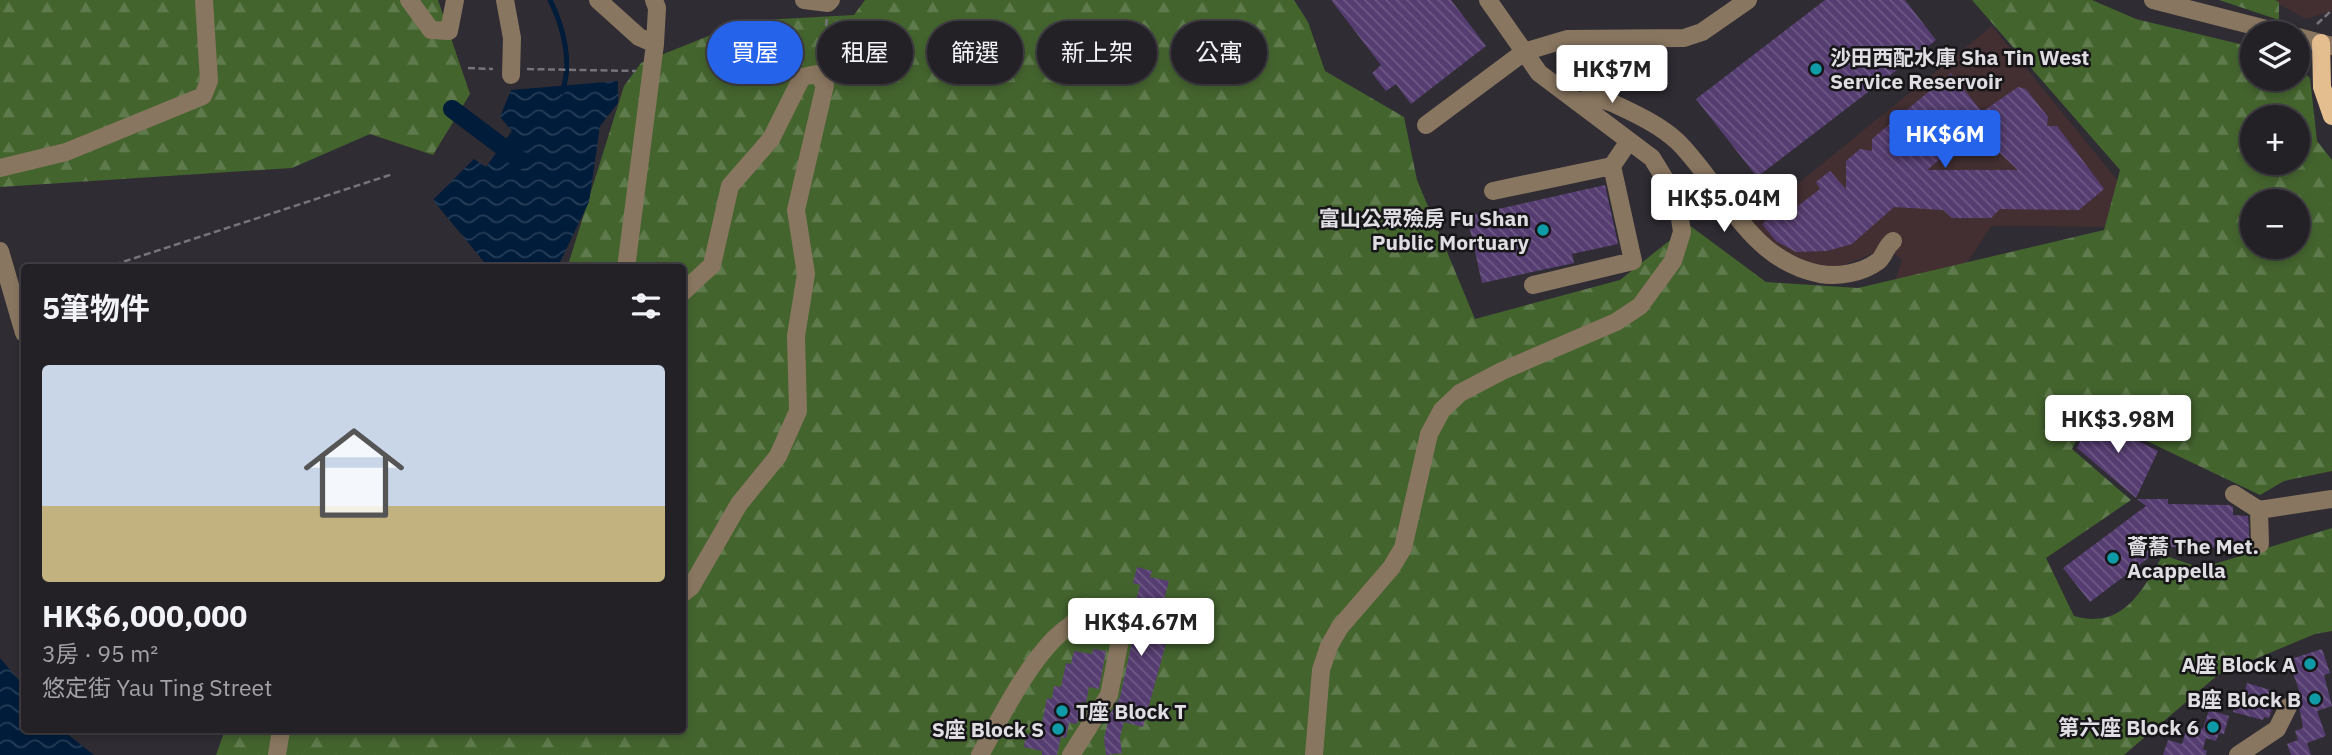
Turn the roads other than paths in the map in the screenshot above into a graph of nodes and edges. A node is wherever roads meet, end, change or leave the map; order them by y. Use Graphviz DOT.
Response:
graph roads {
  1 [pos="204,0"];
  2 [pos="409,0"];
  3 [pos="455,0"];
  4 [pos="505,0"];
  5 [pos="598,0"];
  6 [pos="654,0"];
  7 [pos="804,0"];
  8 [pos="1488,0"];
  9 [pos="1748,0"];
  10 [pos="2153,0"];
  11 [pos="829,2"];
  12 [pos="2240,22"];
  13 [pos="2310,40"];
  14 [pos="655,44"];
  15 [pos="2327,45"];
  16 [pos="1524,52"];
  17 [pos="509,71"];
  18 [pos="2332,77"];
  19 [pos="1577,102"];
  20 [pos="2331,105"];
  21 [pos="1426,125"];
  22 [pos="1629,141"];
  23 [pos="1612,166"];
  24 [pos="0,168"];
  25 [pos="1493,191"];
  26 [pos="1893,242"];
  27 [pos="0,251"];
  28 [pos="627,264"];
  29 [pos="1533,285"];
  30 [pos="686,289"];
  31 [pos="21,323"];
  32 [pos="2234,494"];
  33 [pos="2332,499"];
  34 [pos="2259,510"];
  35 [pos="2260,544"];
  36 [pos="686,591"];
  37 [pos="2288,707"];
  38 [pos="280,733"];
  39 [pos="276,755"];
  40 [pos="980,755"];
  41 [pos="1071,755"];
  42 [pos="1314,755"];
  43 [pos="2238,755"];
  1 -- 24 [label="street"];
  2 -- 3 [label="street"];
  4 -- 17 [label="street"];
  5 -- 14 [label="street"];
  6 -- 14 [label="street"];
  7 -- 11 [label="street"];
  8 -- 16 [label="street"];
  9 -- 16 [label="street"];
  10 -- 12 [label="street"];
  13 -- 15 [label="street"];
  14 -- 28 [label="street"];
  15 -- 20 [label="main road"];
  16 -- 19 [label="street"];
  16 -- 21 [label="street"];
  18 -- 20 [label="main road"];
  19 -- 22 [label="street"];
  19 -- 26 [label="street"];
  22 -- 23 [label="street"];
  22 -- 42 [label="street"];
  23 -- 25 [label="street"];
  23 -- 29 [label="street"];
  27 -- 31 [label="street"];
  30 -- 36 [label="street"];
  32 -- 34 [label="street"];
  33 -- 34 [label="street"];
  34 -- 35 [label="street"];
  37 -- 43 [label="street"];
  38 -- 39 [label="street"];
  40 -- 41 [label="street"];
}
